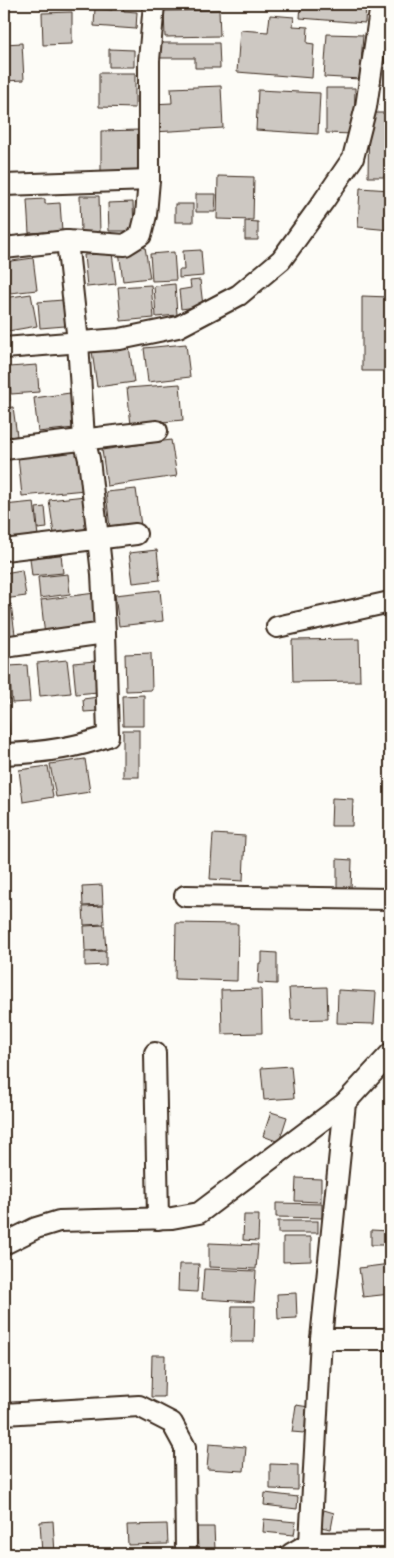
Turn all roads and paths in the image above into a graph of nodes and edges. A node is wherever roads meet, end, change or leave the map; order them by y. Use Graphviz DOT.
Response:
graph roads {
  1 [pos="154,4"];
  2 [pos="381,4"];
  3 [pos="149,180"];
  4 [pos="4,185"];
  5 [pos="67,241"];
  6 [pos="4,248"];
  7 [pos="78,342"];
  8 [pos="4,348"];
  9 [pos="157,431"];
  10 [pos="84,440"];
  11 [pos="4,449"];
  12 [pos="136,534"];
  13 [pos="98,539"];
  14 [pos="4,550"];
  15 [pos="390,602"];
  16 [pos="276,627"];
  17 [pos="106,633"];
  18 [pos="4,647"];
  19 [pos="4,754"];
  20 [pos="185,896"];
  21 [pos="390,899"];
  22 [pos="155,1053"];
  23 [pos="390,1054"];
  24 [pos="345,1103"];
  25 [pos="158,1219"];
  26 [pos="4,1244"];
  27 [pos="390,1339"];
  28 [pos="321,1340"];
  29 [pos="4,1414"];
  30 [pos="390,1542"];
  31 [pos="310,1549"];
  32 [pos="186,1554"];
  33 [pos="291,1554"];
  1 -- 3 [label="street"];
  2 -- 7 [label="street"];
  3 -- 4 [label="street"];
  3 -- 5 [label="street"];
  5 -- 6 [label="street"];
  5 -- 7 [label="street"];
  7 -- 8 [label="street"];
  7 -- 10 [label="street"];
  9 -- 10 [label="street"];
  10 -- 11 [label="street"];
  10 -- 13 [label="street"];
  12 -- 13 [label="street"];
  13 -- 14 [label="street"];
  13 -- 17 [label="street"];
  15 -- 16 [label="street"];
  17 -- 18 [label="street"];
  17 -- 19 [label="street"];
  20 -- 21 [label="street"];
  22 -- 25 [label="street"];
  23 -- 24 [label="street"];
  24 -- 25 [label="street"];
  24 -- 28 [label="street"];
  25 -- 26 [label="street"];
  27 -- 28 [label="street"];
  28 -- 31 [label="street"];
  29 -- 32 [label="street"];
  30 -- 31 [label="street"];
  31 -- 33 [label="street"];
}
